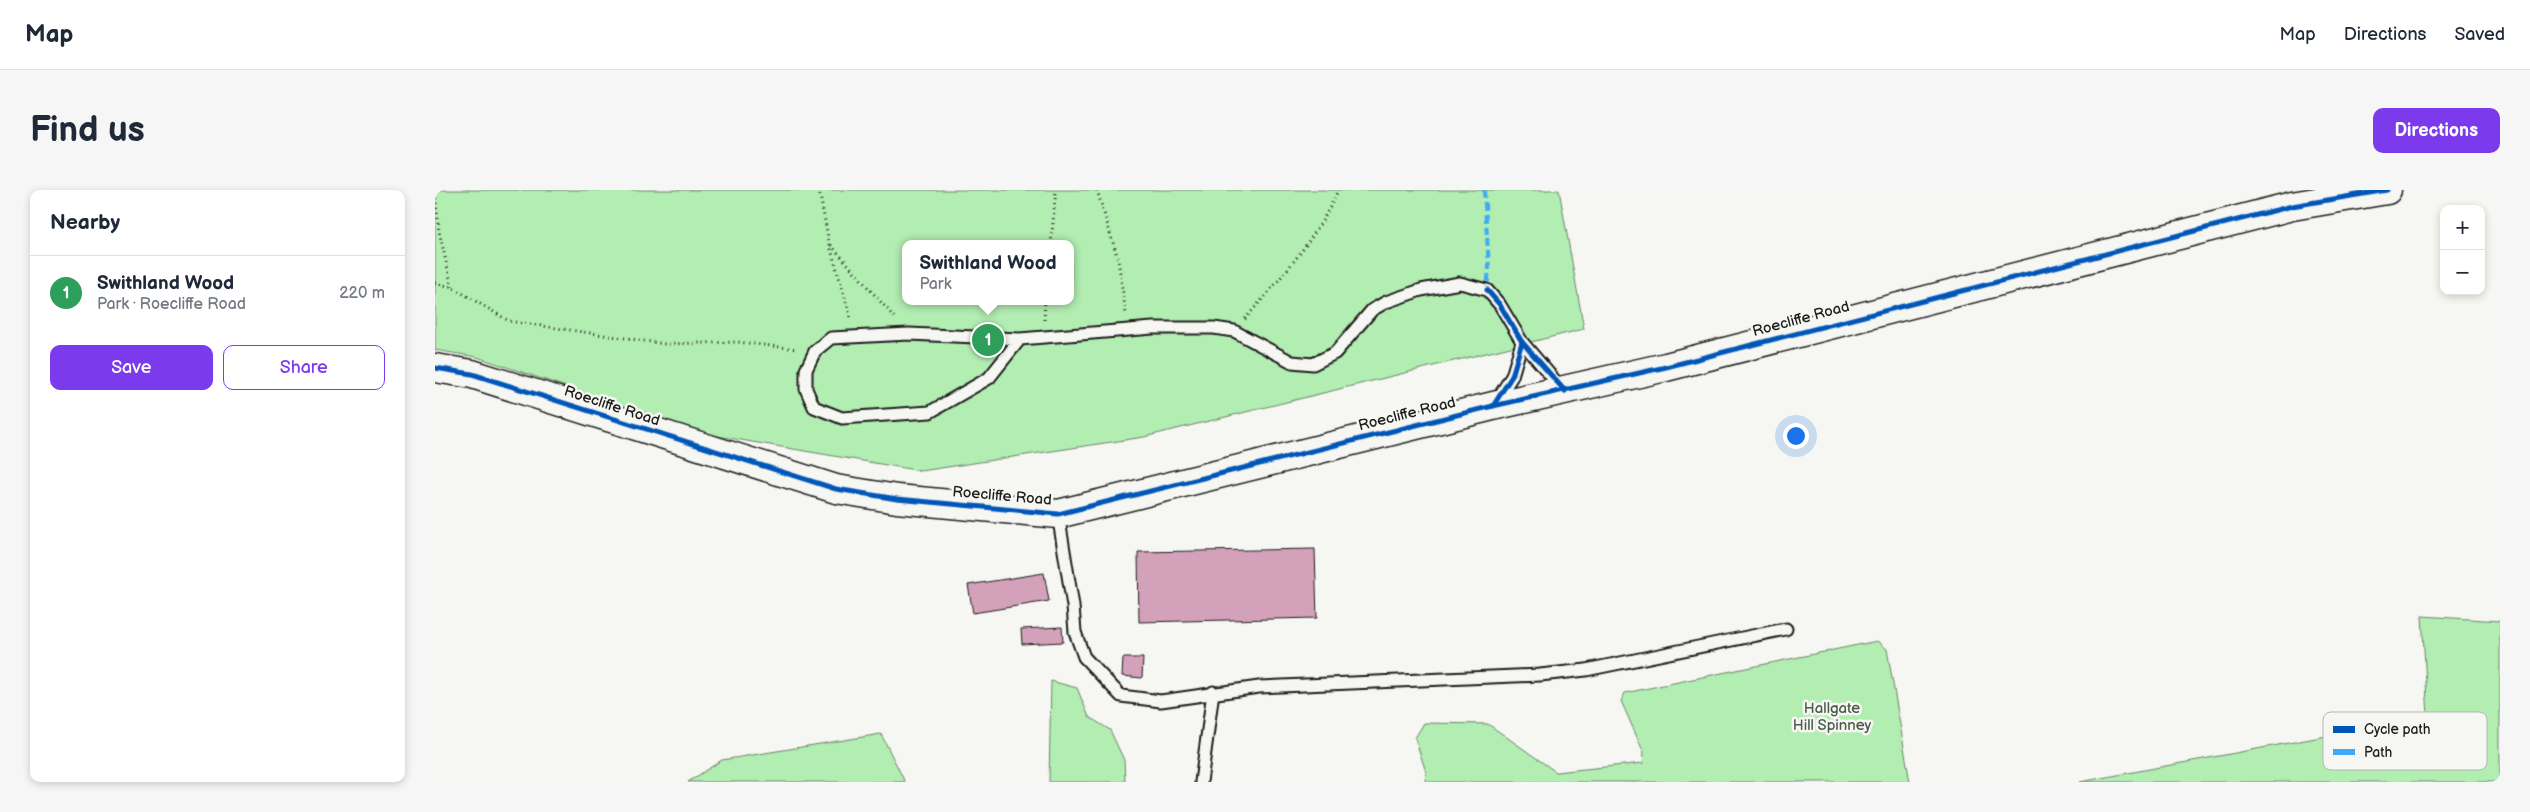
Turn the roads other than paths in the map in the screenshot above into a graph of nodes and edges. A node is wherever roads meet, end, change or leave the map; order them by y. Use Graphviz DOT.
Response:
graph roads {
  1 [pos="2387,190"];
  2 [pos="1020,339"];
  3 [pos="1522,342"];
  4 [pos="435,368"];
  5 [pos="1565,391"];
  6 [pos="1493,406"];
  7 [pos="1057,514"];
  8 [pos="1786,629"];
  9 [pos="1213,692"];
  10 [pos="1201,782"];
  1 -- 5 [label="street, Roecliffe Road"];
  2 -- 2 [label="lane"];
  2 -- 3 [label="lane"];
  3 -- 5 [label="lane"];
  3 -- 6 [label="lane"];
  4 -- 7 [label="street, Roecliffe Road"];
  5 -- 6 [label="street, Roecliffe Road"];
  6 -- 7 [label="street, Roecliffe Road"];
  7 -- 9 [label="lane"];
  8 -- 9 [label="lane"];
  9 -- 10 [label="lane"];
}
